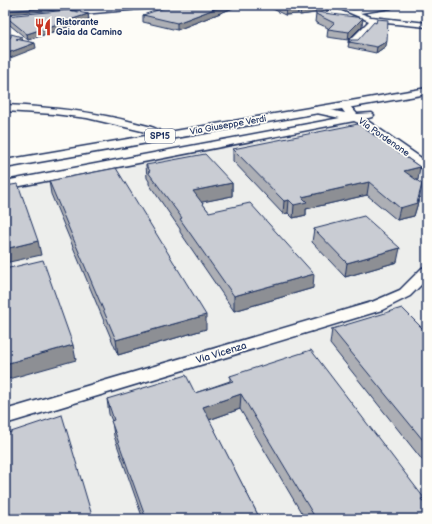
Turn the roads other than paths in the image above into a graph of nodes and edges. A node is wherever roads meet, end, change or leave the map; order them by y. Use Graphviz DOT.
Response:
graph roads {
  1 [pos="71,5"];
  2 [pos="164,5"];
  3 [pos="334,5"];
  4 [pos="118,7"];
  5 [pos="389,7"];
  6 [pos="351,12"];
  7 [pos="375,19"];
  8 [pos="427,24"];
  9 [pos="353,42"];
  10 [pos="427,91"];
  11 [pos="379,99"];
  12 [pos="347,105"];
  13 [pos="5,108"];
  14 [pos="316,110"];
  15 [pos="369,116"];
  16 [pos="356,118"];
  17 [pos="161,136"];
  18 [pos="427,158"];
  19 [pos="5,164"];
  20 [pos="427,167"];
  21 [pos="5,184"];
  22 [pos="427,271"];
  23 [pos="5,417"];
  1 -- 4 [label="street"];
  2 -- 4 [label="street"];
  3 -- 6 [label="street"];
  5 -- 6 [label="street"];
  6 -- 7 [label="street"];
  7 -- 8 [label="street"];
  7 -- 9 [label="street"];
  10 -- 11 [label="main road, Via Giuseppe Verdi / SP15"];
  11 -- 12 [label="main road, Via Giuseppe Verdi / SP15"];
  11 -- 15 [label="street"];
  12 -- 14 [label="main road, Via Giuseppe Verdi / SP15"];
  12 -- 15 [label="street, Via Pordenone"];
  12 -- 16 [label="street, Via Pordenone"];
  13 -- 17 [label="street"];
  14 -- 16 [label="street"];
  14 -- 17 [label="main road, Via Giuseppe Verdi / SP15"];
  15 -- 16 [label="street"];
  15 -- 18 [label="street, Via Pordenone"];
  16 -- 20 [label="street, Via Pordenone"];
  16 -- 21 [label="street"];
  17 -- 19 [label="main road, Via Giuseppe Verdi / SP15"];
  22 -- 23 [label="street, Via Vicenza"];
}
